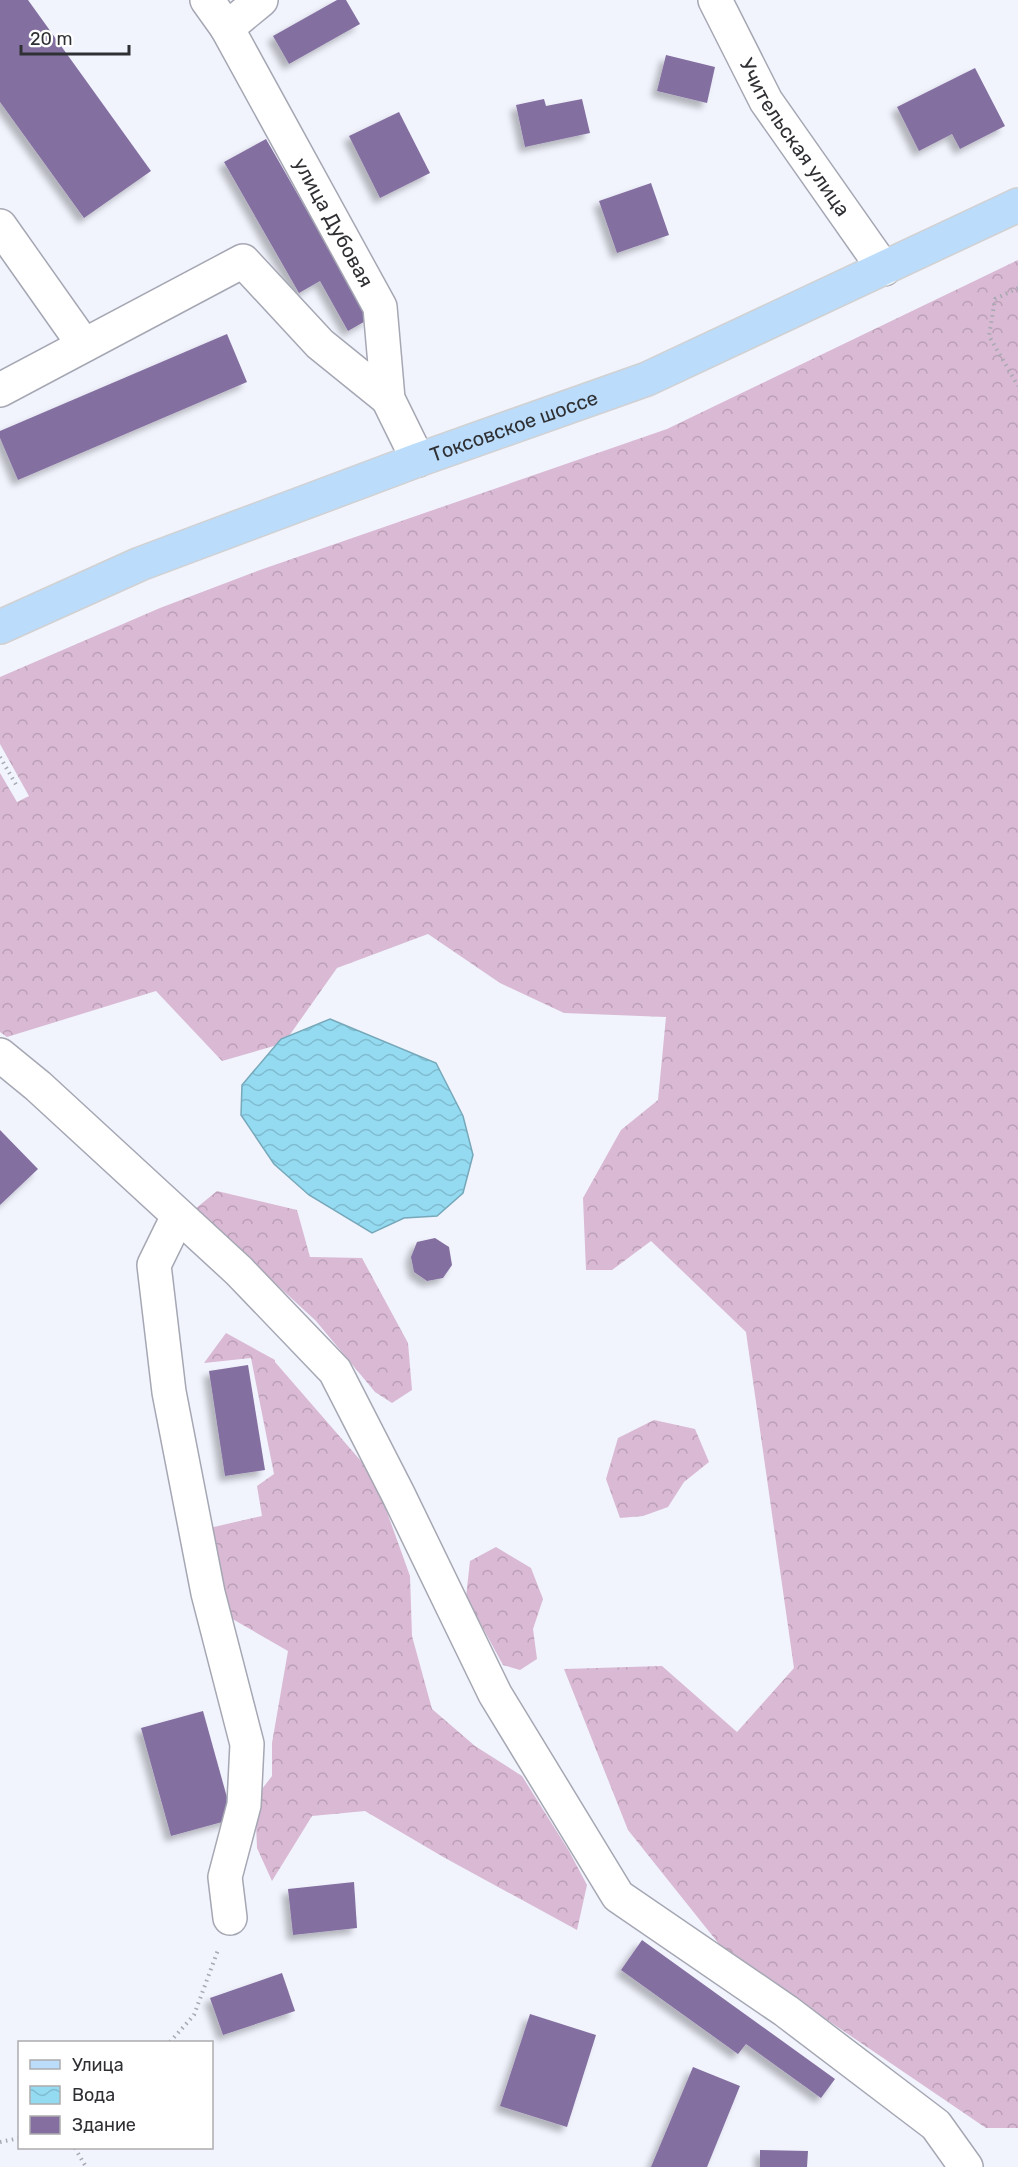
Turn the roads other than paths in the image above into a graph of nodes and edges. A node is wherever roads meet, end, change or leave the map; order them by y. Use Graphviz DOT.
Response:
graph roads {
  1 [pos="207,0"];
  2 [pos="261,0"];
  3 [pos="715,0"];
  4 [pos="227,28"];
  5 [pos="1018,205"];
  6 [pos="0,226"];
  7 [pos="884,268"];
  8 [pos="84,345"];
  9 [pos="0,390"];
  10 [pos="388,399"];
  11 [pos="418,460"];
  12 [pos="0,627"];
  13 [pos="0,1055"];
  14 [pos="178,1216"];
  15 [pos="230,1918"];
  16 [pos="966,2167"];
  1 -- 4 [label="street, улица Дубовая"];
  2 -- 4 [label="street"];
  3 -- 7 [label="street, Учительская улица"];
  4 -- 10 [label="street, улица Дубовая"];
  5 -- 7 [label="main road, Токсовское шоссе"];
  6 -- 8 [label="street"];
  7 -- 11 [label="main road, Токсовское шоссе"];
  8 -- 9 [label="street"];
  8 -- 10 [label="street"];
  10 -- 11 [label="street, улица Дубовая"];
  11 -- 12 [label="main road, Токсовское шоссе"];
  13 -- 14 [label="street"];
  14 -- 15 [label="street"];
  14 -- 16 [label="street"];
}
